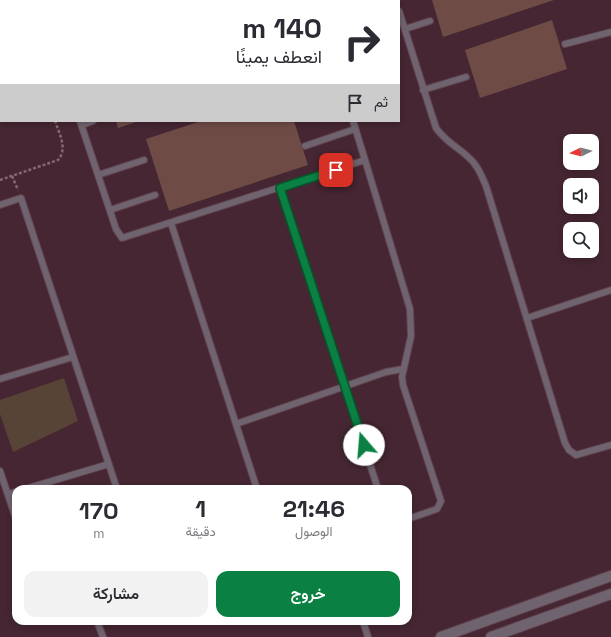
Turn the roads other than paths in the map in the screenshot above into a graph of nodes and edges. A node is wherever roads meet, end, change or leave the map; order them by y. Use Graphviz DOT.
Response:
graph roads {
  1 [pos="400,14"];
  2 [pos="430,21"];
  3 [pos="405,29"];
  4 [pos="611,32"];
  5 [pos="565,44"];
  6 [pos="466,77"];
  7 [pos="423,90"];
  8 [pos="353,122"];
  9 [pos="81,123"];
  10 [pos="355,129"];
  11 [pos="305,146"];
  12 [pos="144,160"];
  13 [pos="365,160"];
  14 [pos="98,175"];
  15 [pos="280,188"];
  16 [pos="155,195"];
  17 [pos="0,205"];
  18 [pos="110,210"];
  19 [pos="171,223"];
  20 [pos="611,290"];
  21 [pos="527,318"];
  22 [pos="73,356"];
  23 [pos="404,369"];
  24 [pos="0,379"];
  25 [pos="344,387"];
  26 [pos="236,424"];
  27 [pos="611,445"];
  28 [pos="109,464"];
  29 [pos="0,471"];
  30 [pos="38,485"];
  31 [pos="116,485"];
  32 [pos="256,485"];
  33 [pos="377,485"];
  34 [pos="12,493"];
  35 [pos="8,494"];
  36 [pos="12,506"];
  37 [pos="412,518"];
  38 [pos="611,576"];
  39 [pos="611,594"];
  40 [pos="98,625"];
  41 [pos="364,625"];
  42 [pos="103,637"];
  43 [pos="368,637"];
  44 [pos="441,637"];
  45 [pos="491,637"];
  1 -- 3 [label="lane"];
  2 -- 3 [label="lane"];
  3 -- 7 [label="lane"];
  4 -- 5 [label="lane"];
  6 -- 7 [label="lane"];
  7 -- 21 [label="lane"];
  8 -- 10 [label="lane"];
  9 -- 14 [label="lane"];
  10 -- 11 [label="lane"];
  10 -- 13 [label="lane"];
  12 -- 14 [label="lane"];
  13 -- 15 [label="lane"];
  13 -- 23 [label="lane"];
  14 -- 18 [label="lane"];
  15 -- 19 [label="lane"];
  15 -- 25 [label="lane"];
  16 -- 18 [label="lane"];
  17 -- 22 [label="lane"];
  18 -- 19 [label="lane"];
  19 -- 26 [label="lane"];
  20 -- 21 [label="lane"];
  21 -- 27 [label="lane"];
  22 -- 24 [label="lane"];
  22 -- 28 [label="lane"];
  23 -- 25 [label="lane"];
  23 -- 37 [label="lane"];
  25 -- 26 [label="lane"];
  25 -- 33 [label="lane"];
  26 -- 32 [label="lane"];
  28 -- 30 [label="lane"];
  28 -- 31 [label="lane"];
  29 -- 35 [label="lane"];
  34 -- 35 [label="lane"];
  35 -- 36 [label="lane"];
  38 -- 44 [label="street"];
  39 -- 45 [label="street"];
  40 -- 42 [label="lane"];
  41 -- 43 [label="lane"];
}
